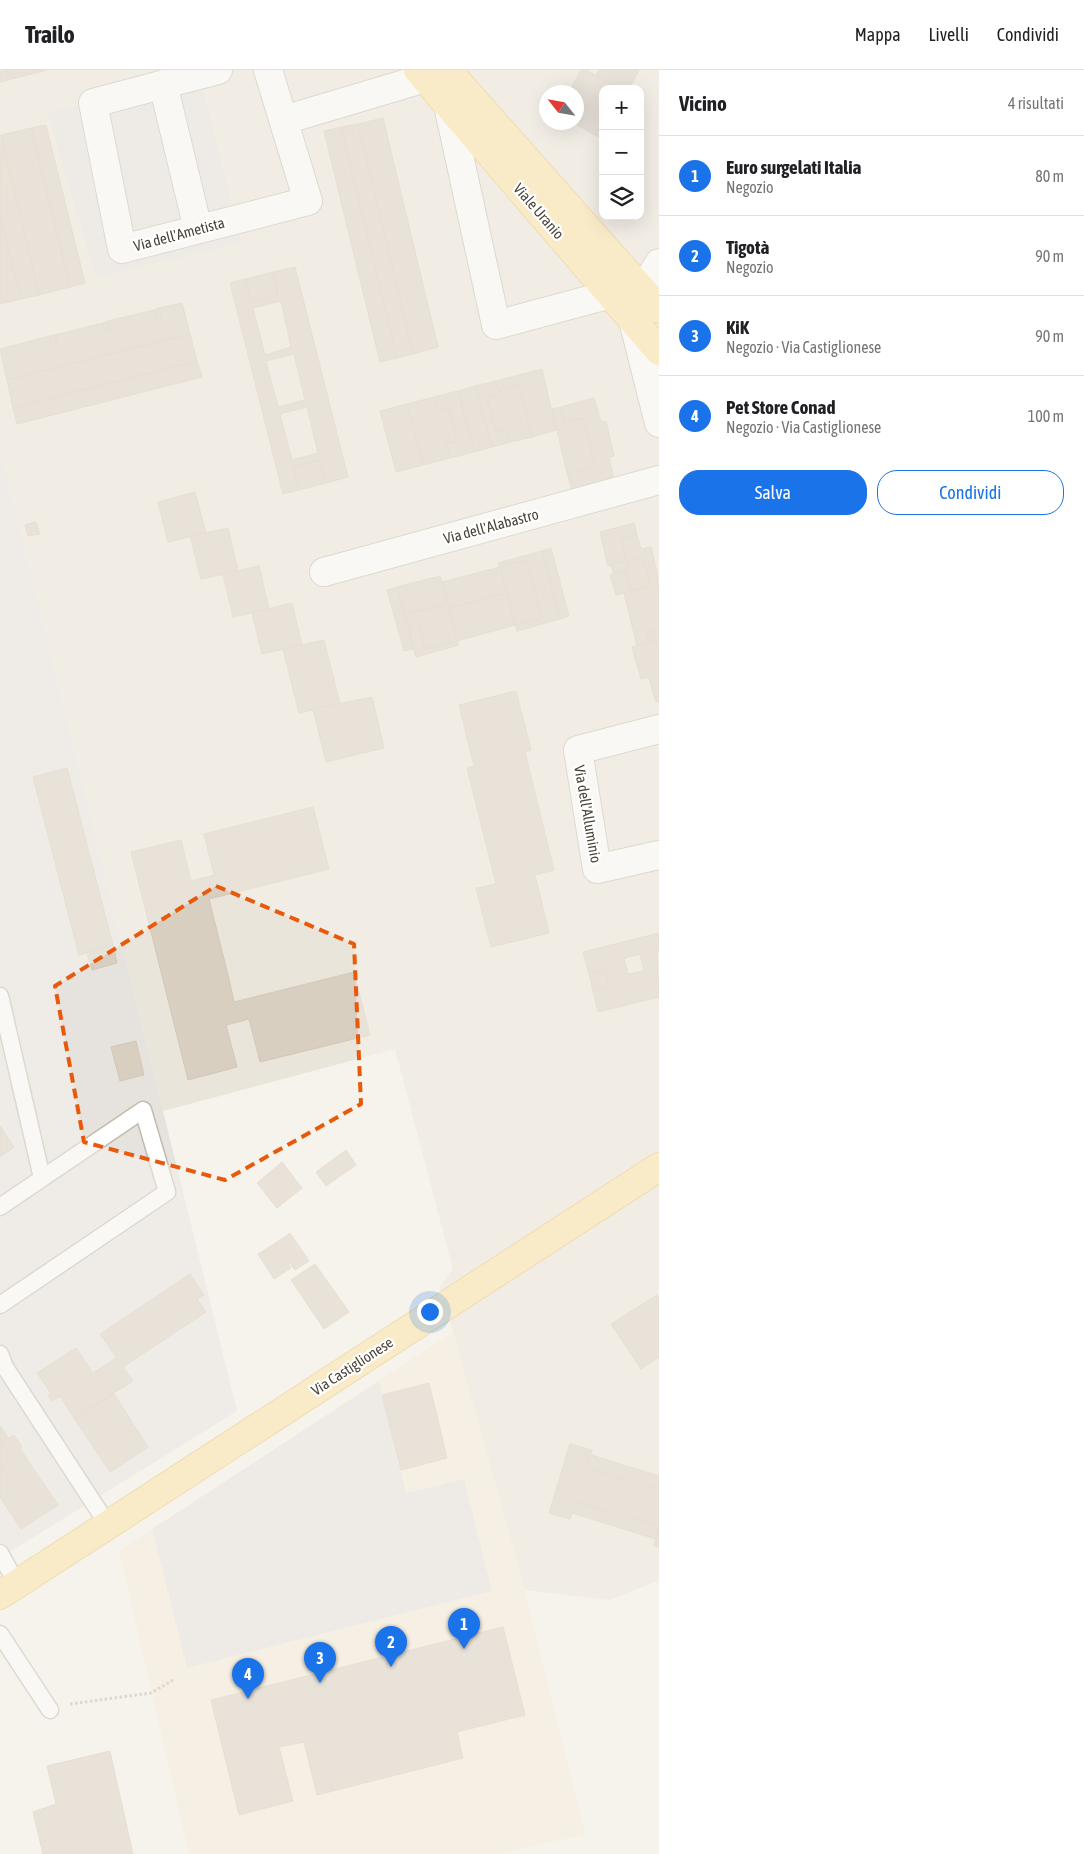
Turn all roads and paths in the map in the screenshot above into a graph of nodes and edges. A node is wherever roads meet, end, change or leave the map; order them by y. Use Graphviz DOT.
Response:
graph roads {
  1 [pos="218,70"];
  2 [pos="268,70"];
  3 [pos="430,73"];
  4 [pos="163,84"];
  5 [pos="448,105"];
  6 [pos="284,120"];
  7 [pos="198,229"];
  8 [pos="659,263"];
  9 [pos="610,294"];
  10 [pos="651,300"];
  11 [pos="632,320"];
  12 [pos="659,351"];
  13 [pos="659,423"];
  14 [pos="659,480"];
  15 [pos="324,572"];
  16 [pos="659,729"];
  17 [pos="659,855"];
  18 [pos="0,996"];
  19 [pos="659,1167"];
  20 [pos="42,1178"];
  21 [pos="0,1207"];
  22 [pos="0,1305"];
  23 [pos="0,1354"];
  24 [pos="108,1525"];
  25 [pos="0,1553"];
  26 [pos="8,1590"];
  27 [pos="0,1634"];
  28 [pos="173,1680"];
  29 [pos="50,1710"];
  1 -- 4 [label="street, Via dell'Ametista"];
  2 -- 6 [label="street, Via dell'Ametista"];
  3 -- 5 [label="main road, Viale Uranio"];
  3 -- 6 [label="street"];
  3 -- 10 [label="main road, Viale Uranio"];
  4 -- 7 [label="street"];
  4 -- 7 [label="street, Via dell'Ametista"];
  5 -- 9 [label="main road, Viale Uranio"];
  5 -- 9 [label="street"];
  6 -- 7 [label="street, Via dell'Ametista"];
  8 -- 10 [label="street"];
  9 -- 10 [label="street"];
  9 -- 11 [label="main road, Viale Uranio"];
  11 -- 12 [label="main road, Viale Uranio"];
  11 -- 13 [label="street"];
  14 -- 15 [label="street, Via dell'Alabastro"];
  16 -- 17 [label="street, Via dell'Alluminio"];
  18 -- 20 [label="lane"];
  19 -- 24 [label="main road, Via Castiglionese"];
  20 -- 21 [label="lane"];
  20 -- 22 [label="lane"];
  23 -- 24 [label="lane"];
  24 -- 26 [label="main road, Via Castiglionese"];
  25 -- 26 [label="lane"];
  27 -- 29 [label="lane"];
  28 -- 29 [label="path"];
}
